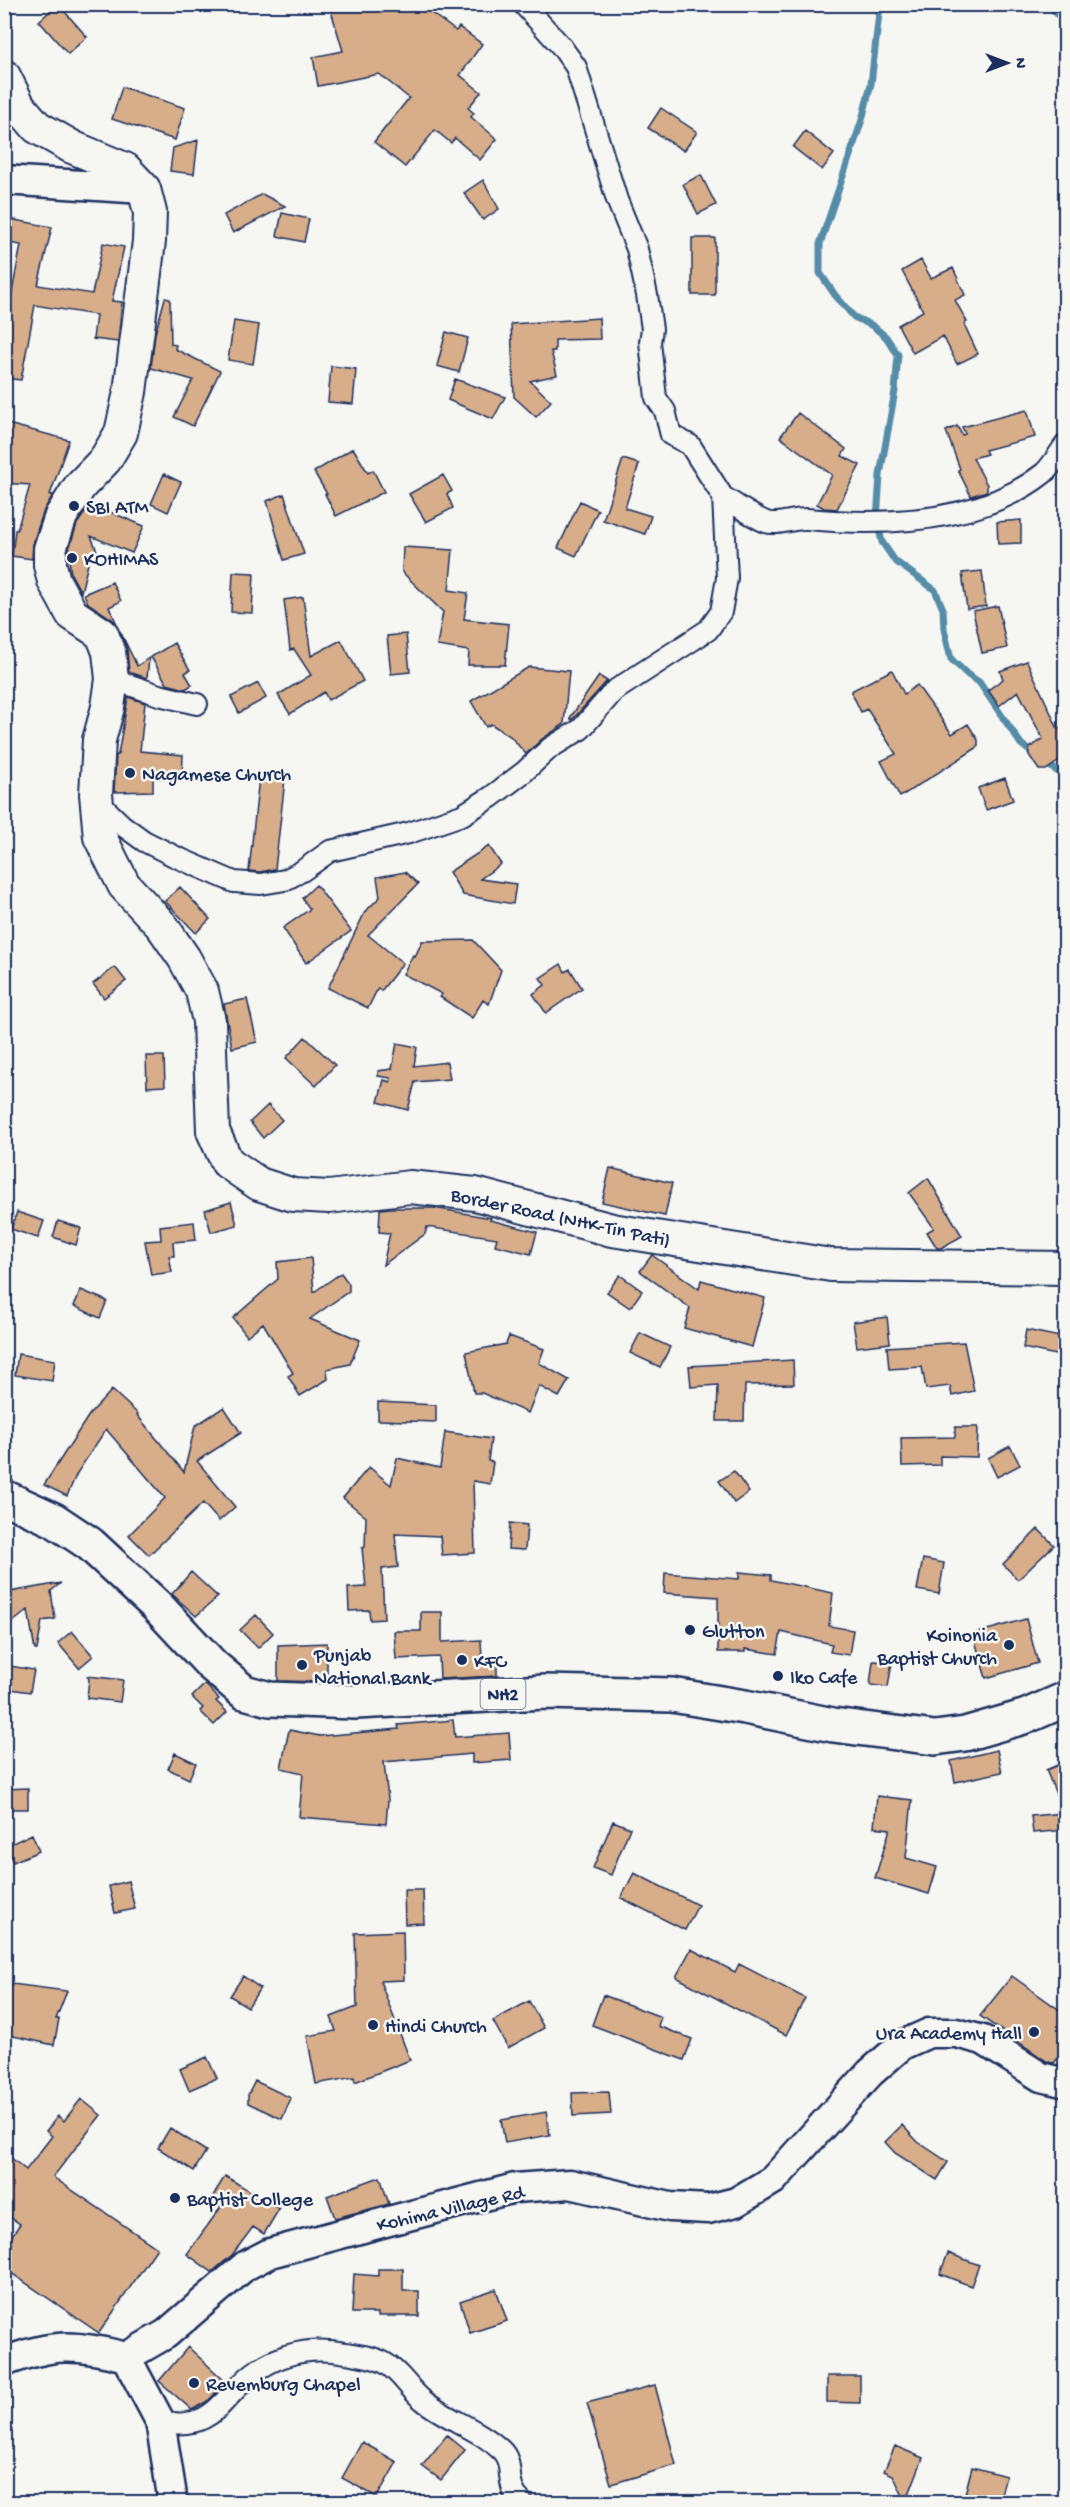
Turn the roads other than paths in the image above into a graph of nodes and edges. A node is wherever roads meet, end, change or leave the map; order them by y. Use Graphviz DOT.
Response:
graph roads {
  1 [pos="524,4"];
  2 [pos="4,76"];
  3 [pos="4,180"];
  4 [pos="144,189"];
  5 [pos="1065,444"];
  6 [pos="723,497"];
  7 [pos="112,680"];
  8 [pos="197,704"];
  9 [pos="97,801"];
  10 [pos="1065,1268"];
  11 [pos="4,1497"];
  12 [pos="1065,1699"];
  13 [pos="1065,2082"];
  14 [pos="126,2357"];
  15 [pos="4,2362"];
  16 [pos="160,2421"];
  17 [pos="173,2502"];
  18 [pos="522,2502"];
  1 -- 6 [label="street"];
  2 -- 4 [label="main road"];
  3 -- 4 [label="main road"];
  4 -- 7 [label="main road, Border Road (NHK-Tin Pati)"];
  5 -- 6 [label="street"];
  6 -- 9 [label="street"];
  7 -- 8 [label="street"];
  7 -- 9 [label="main road, Border Road (NHK-Tin Pati)"];
  9 -- 10 [label="main road, Border Road (NHK-Tin Pati)"];
  11 -- 12 [label="highway, NH2"];
  13 -- 14 [label="main road, Kohima Village Rd"];
  14 -- 15 [label="main road"];
  14 -- 16 [label="main road"];
  16 -- 17 [label="main road"];
  16 -- 18 [label="street"];
}
